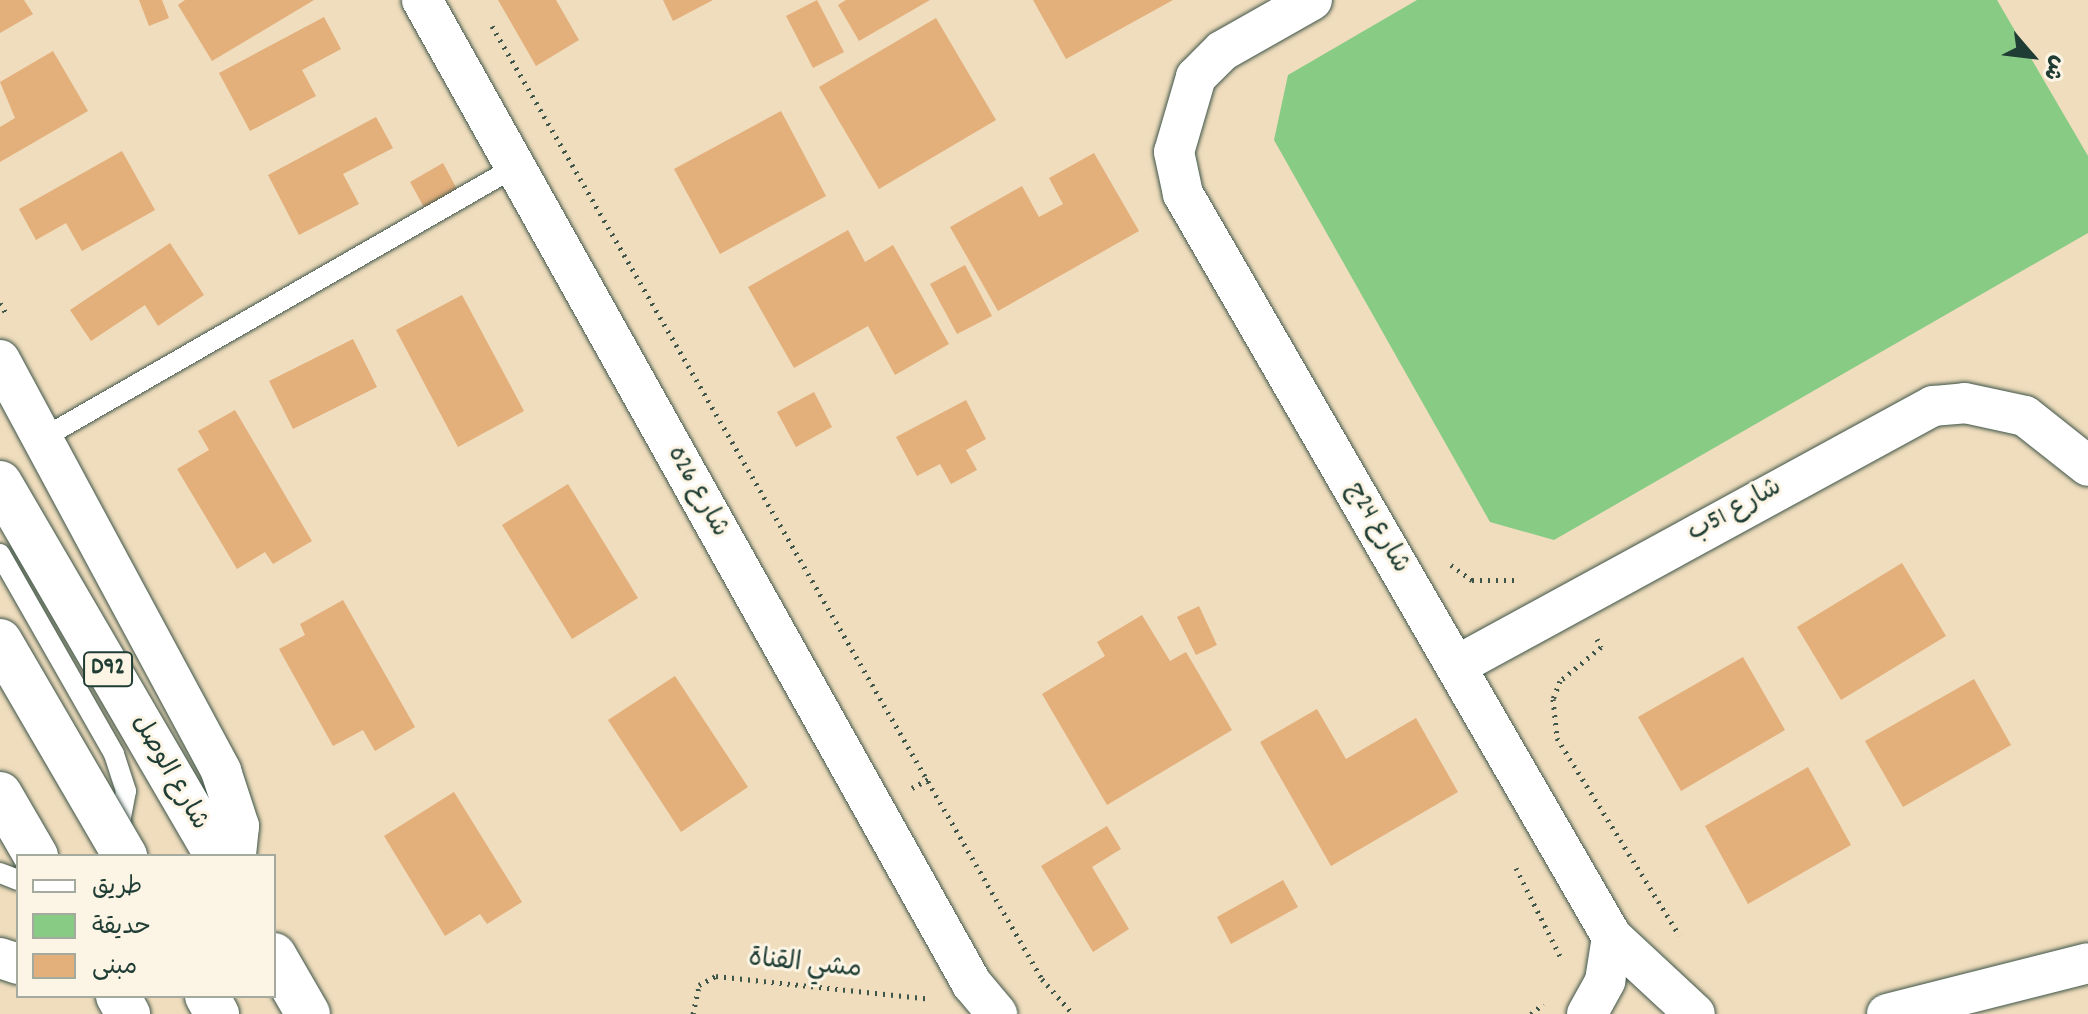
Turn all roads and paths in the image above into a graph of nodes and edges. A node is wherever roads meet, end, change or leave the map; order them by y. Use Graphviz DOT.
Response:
graph roads {
  1 [pos="422,0"];
  2 [pos="1312,0"];
  3 [pos="485,14"];
  4 [pos="515,167"];
  5 [pos="0,360"];
  6 [pos="43,438"];
  7 [pos="2088,466"];
  8 [pos="0,483"];
  9 [pos="0,554"];
  10 [pos="0,641"];
  11 [pos="1456,666"];
  12 [pos="0,794"];
  13 [pos="35,854"];
  14 [pos="104,854"];
  15 [pos="124,854"];
  16 [pos="216,854"];
  17 [pos="236,854"];
  18 [pos="1612,937"];
  19 [pos="276,958"];
  20 [pos="2088,963"];
  21 [pos="969,999"];
  22 [pos="1681,1010"];
  23 [pos="308,1014"];
  24 [pos="693,1014"];
  25 [pos="1073,1014"];
  26 [pos="1587,1014"];
  27 [pos="1887,1014"];
  1 -- 4 [label="street, شارع 26ه"];
  2 -- 11 [label="street, شارع 24ج"];
  3 -- 25 [label="path"];
  4 -- 6 [label="lane"];
  4 -- 21 [label="street, شارع 26ه"];
  5 -- 6 [label="street"];
  6 -- 17 [label="street"];
  7 -- 11 [label="street, شارع 51ب"];
  8 -- 16 [label="main road, شارع الوصل / D92"];
  9 -- 14 [label="lane"];
  10 -- 15 [label="main road, bridge"];
  11 -- 18 [label="street, شارع 24ج"];
  12 -- 13 [label="main road"];
  18 -- 22 [label="street, شارع 24ج"];
  18 -- 26 [label="street"];
  19 -- 23 [label="main road"];
  20 -- 27 [label="street"];
  21 -- 24 [label="path, مشي القناة"];
}
